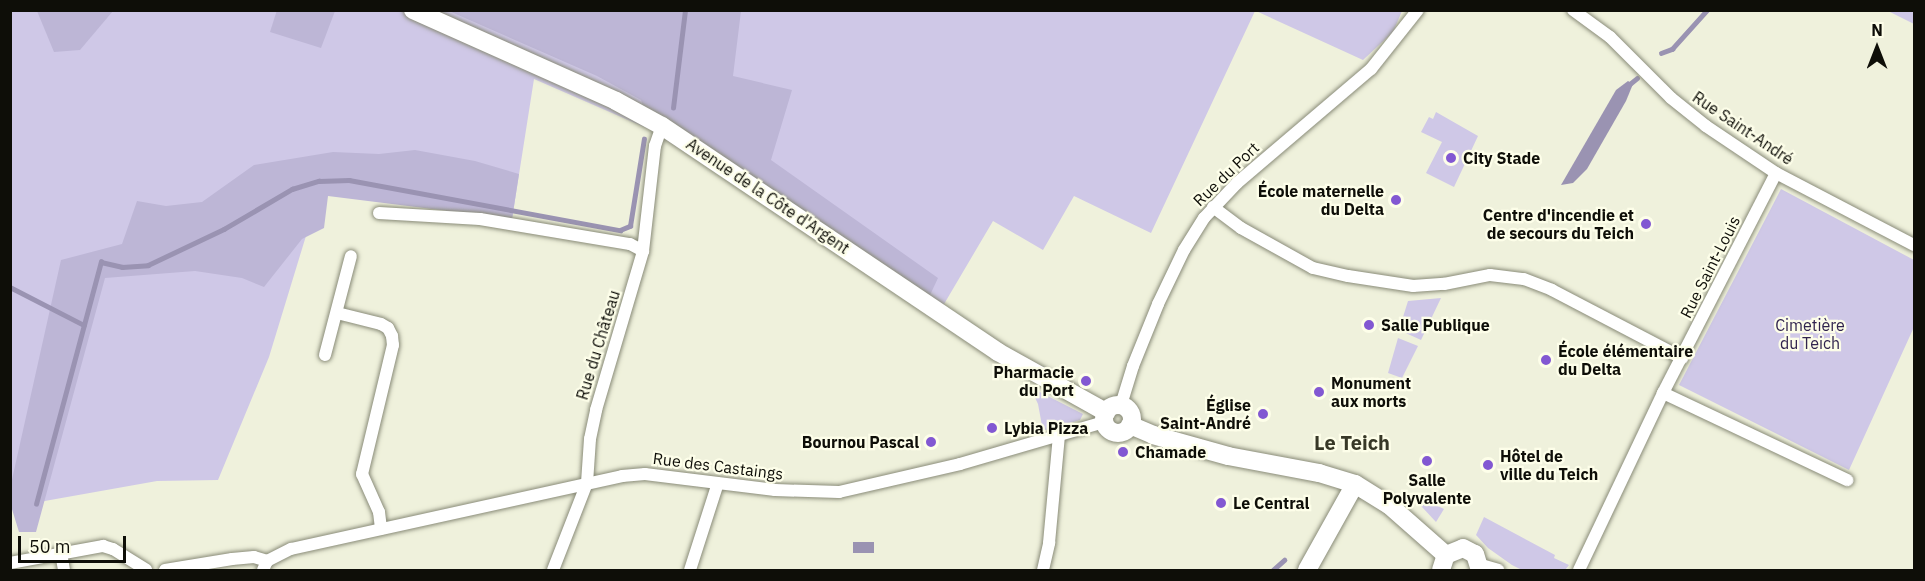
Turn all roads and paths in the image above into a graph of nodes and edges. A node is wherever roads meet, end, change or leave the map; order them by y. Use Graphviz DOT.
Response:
graph roads {
  1 [pos="413,10"];
  2 [pos="1418,10"];
  3 [pos="1573,10"];
  4 [pos="662,126"];
  5 [pos="1776,172"];
  6 [pos="1213,207"];
  7 [pos="379,213"];
  8 [pos="1914,245"];
  9 [pos="644,251"];
  10 [pos="351,256"];
  11 [pos="336,313"];
  12 [pos="325,355"];
  13 [pos="1682,358"];
  14 [pos="1663,393"];
  15 [pos="1110,413"];
  16 [pos="1059,436"];
  17 [pos="1847,480"];
  18 [pos="587,483"];
  19 [pos="718,483"];
  20 [pos="1355,484"];
  21 [pos="381,529"];
  22 [pos="61,553"];
  23 [pos="10,563"];
  24 [pos="1443,563"];
  25 [pos="265,566"];
  26 [pos="1486,569"];
  27 [pos="64,570"];
  28 [pos="146,570"];
  29 [pos="165,570"];
  30 [pos="553,570"];
  31 [pos="690,570"];
  32 [pos="1043,570"];
  33 [pos="1306,570"];
  34 [pos="1579,570"];
  1 -- 4 [label="main road, Avenue de la Côte d'Argent"];
  2 -- 6 [label="street, Rue du Port"];
  3 -- 5 [label="street, Rue Saint-André"];
  4 -- 9 [label="street, Rue du Château"];
  4 -- 15 [label="main road, Avenue de la Côte d'Argent"];
  5 -- 8 [label="street, Rue Saint-André"];
  5 -- 13 [label="street, Rue Saint-Louis"];
  6 -- 13 [label="street"];
  6 -- 15 [label="street, Rue du Port"];
  7 -- 9 [label="street"];
  9 -- 18 [label="street, Rue du Château"];
  10 -- 11 [label="street"];
  11 -- 12 [label="street"];
  11 -- 21 [label="street"];
  13 -- 14 [label="street, Rue Saint-Louis"];
  14 -- 17 [label="street"];
  14 -- 34 [label="street, Rue Saint-Louis"];
  15 -- 16 [label="street, Rue des Castaings"];
  15 -- 20 [label="main road, Avenue de la Côte d'Argent"];
  16 -- 19 [label="street, Rue des Castaings"];
  16 -- 32 [label="street"];
  18 -- 19 [label="street, Rue des Castaings"];
  18 -- 21 [label="street, Rue des Castaings"];
  18 -- 30 [label="street, Rue du Château"];
  19 -- 31 [label="street"];
  20 -- 24 [label="main road"];
  20 -- 33 [label="main road"];
  21 -- 25 [label="street, Rue des Castaings"];
  22 -- 23 [label="street"];
  22 -- 27 [label="street"];
  22 -- 28 [label="street"];
  24 -- 26 [label="main road"];
  25 -- 29 [label="street"];
}
